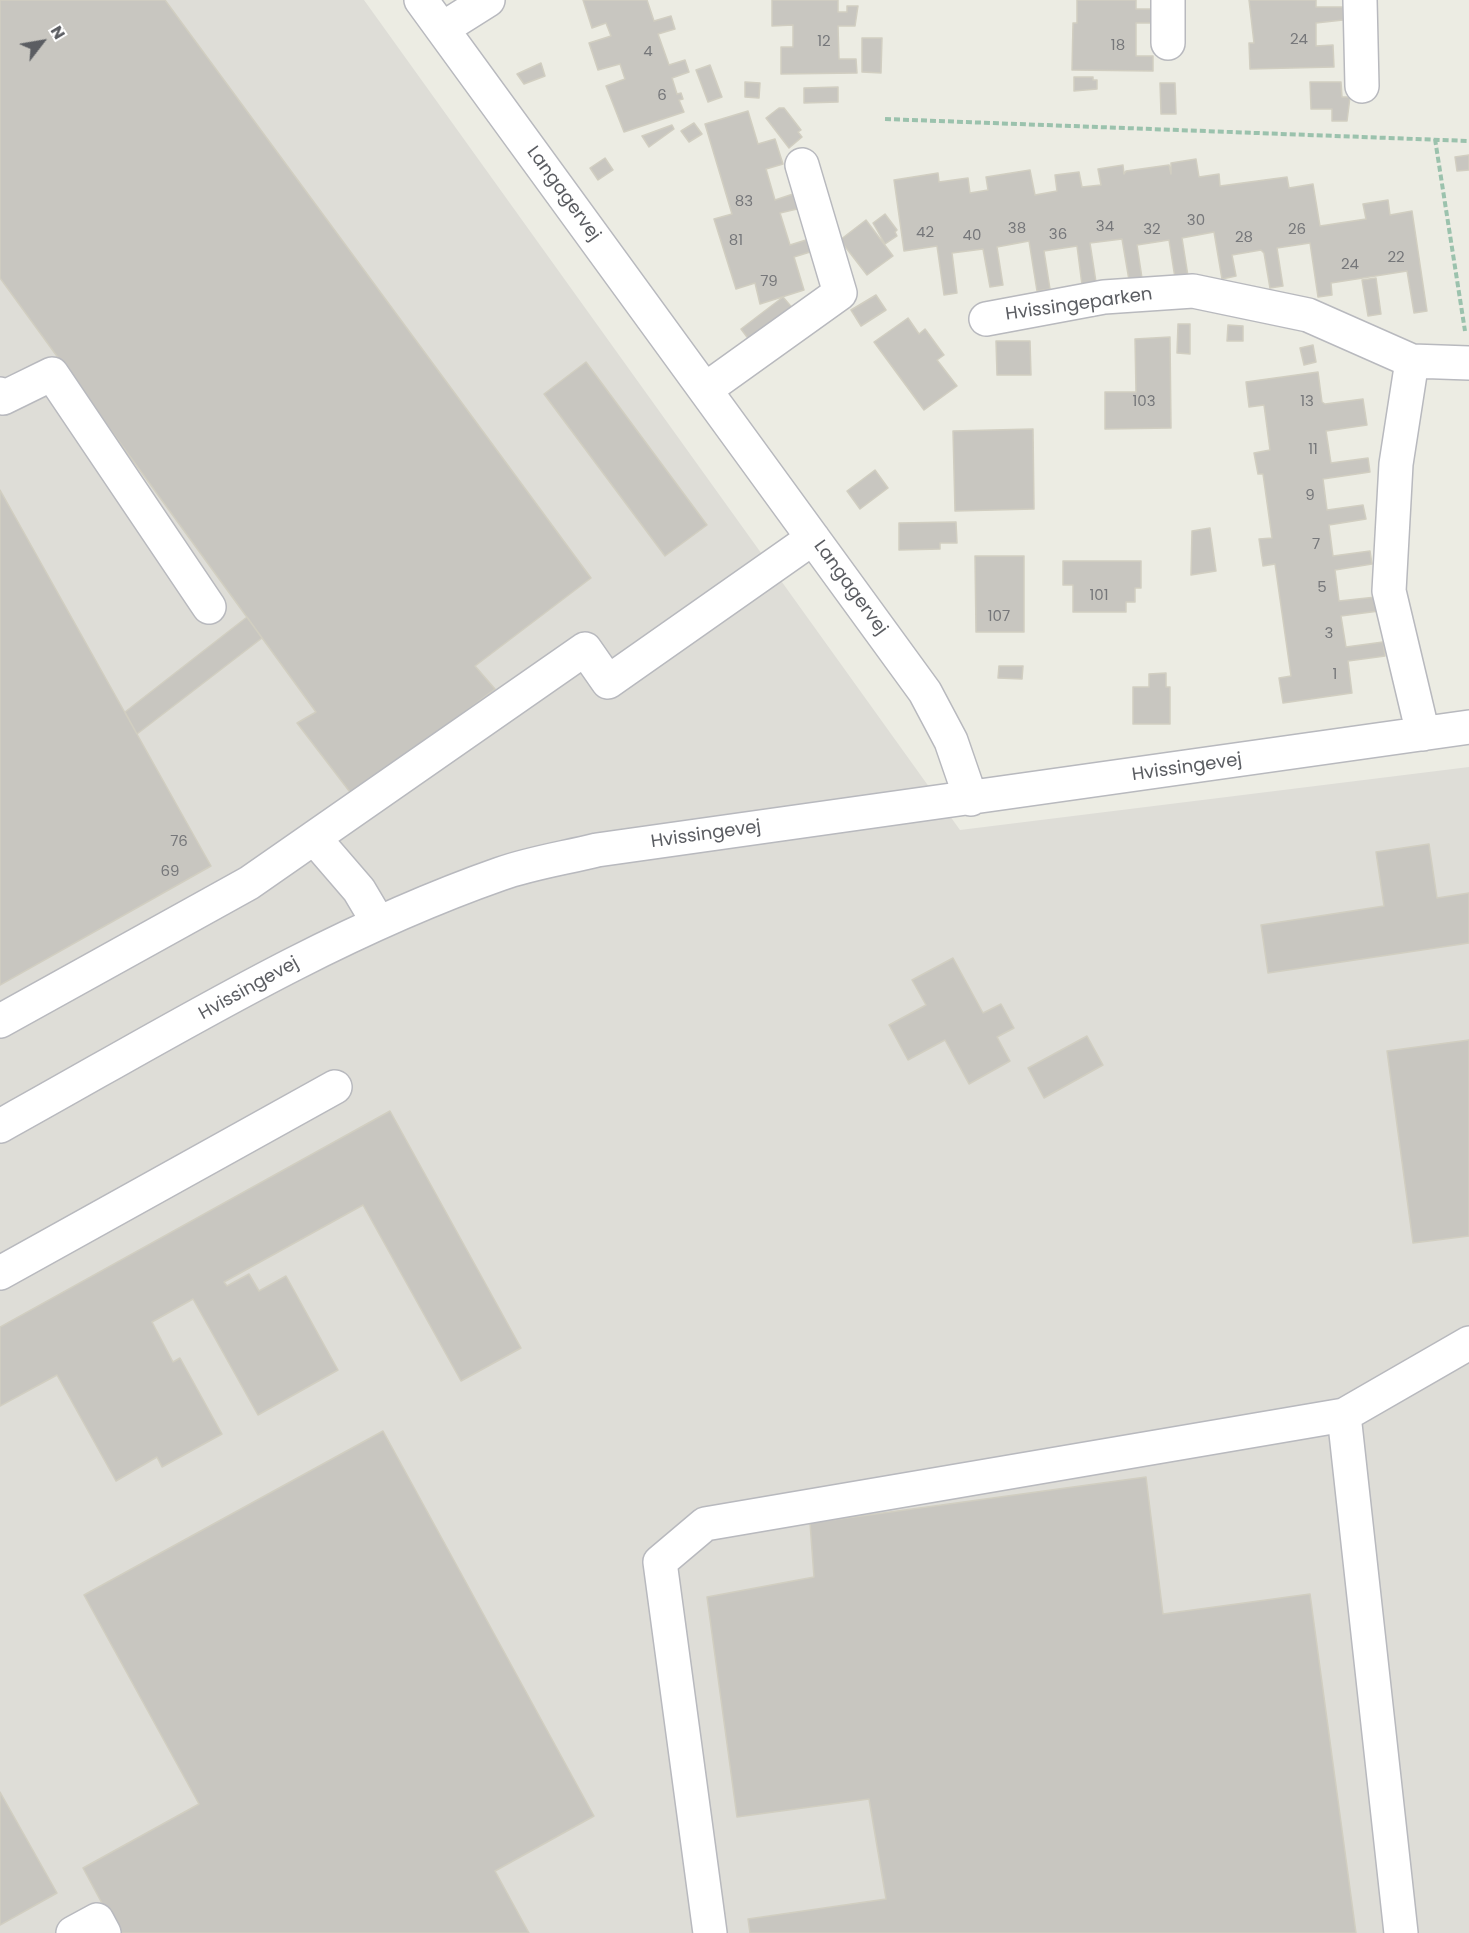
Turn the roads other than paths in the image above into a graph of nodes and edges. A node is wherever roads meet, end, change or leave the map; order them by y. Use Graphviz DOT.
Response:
graph roads {
  1 [pos="421,0"];
  2 [pos="488,0"];
  3 [pos="1168,0"];
  4 [pos="1360,0"];
  5 [pos="442,29"];
  6 [pos="1168,43"];
  7 [pos="1362,86"];
  8 [pos="802,165"];
  9 [pos="986,319"];
  10 [pos="1467,348"];
  11 [pos="1412,361"];
  12 [pos="705,389"];
  13 [pos="0,394"];
  14 [pos="813,538"];
  15 [pos="209,608"];
  16 [pos="1469,727"];
  17 [pos="1423,734"];
  18 [pos="971,799"];
  19 [pos="315,839"];
  20 [pos="378,922"];
  21 [pos="0,1021"];
  22 [pos="335,1087"];
  23 [pos="0,1126"];
  24 [pos="0,1273"];
  25 [pos="1469,1343"];
  26 [pos="1344,1415"];
  27 [pos="73,1933"];
  28 [pos="104,1933"];
  29 [pos="710,1933"];
  30 [pos="1401,1933"];
  1 -- 5 [label="street, Langagervej"];
  2 -- 5 [label="street"];
  3 -- 6 [label="street"];
  4 -- 7 [label="street"];
  5 -- 12 [label="street, Langagervej"];
  8 -- 12 [label="street"];
  9 -- 11 [label="street, Hvissingeparken"];
  10 -- 11 [label="street, Hvissingeparken"];
  11 -- 17 [label="street"];
  12 -- 14 [label="street, Langagervej"];
  13 -- 15 [label="street"];
  14 -- 18 [label="street, Langagervej"];
  14 -- 19 [label="street"];
  16 -- 17 [label="street, Hvissingevej"];
  17 -- 18 [label="street, Hvissingevej"];
  18 -- 20 [label="street, Hvissingevej"];
  19 -- 20 [label="street"];
  19 -- 21 [label="street"];
  20 -- 23 [label="street, Hvissingevej"];
  22 -- 24 [label="street"];
  25 -- 26 [label="street"];
  26 -- 29 [label="street"];
  26 -- 30 [label="street"];
  27 -- 28 [label="street"];
}
